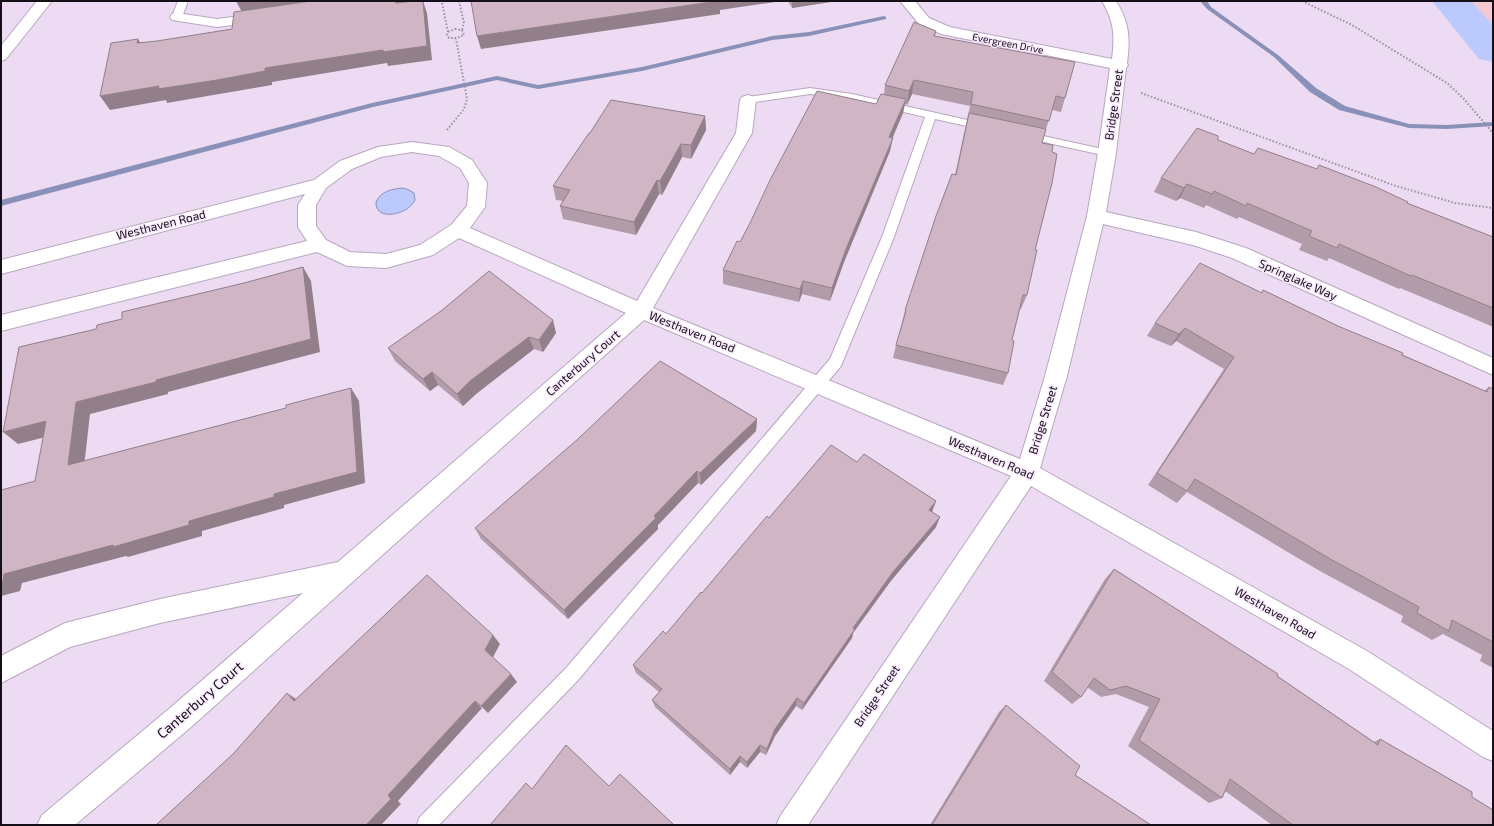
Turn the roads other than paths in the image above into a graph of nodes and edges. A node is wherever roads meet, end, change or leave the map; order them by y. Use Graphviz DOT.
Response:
graph roads {
  1 [pos="45,1"];
  2 [pos="183,1"];
  3 [pos="907,1"];
  4 [pos="1109,1"];
  5 [pos="280,14"];
  6 [pos="177,16"];
  7 [pos="1,56"];
  8 [pos="1120,65"];
  9 [pos="748,100"];
  10 [pos="931,115"];
  11 [pos="992,128"];
  12 [pos="1015,133"];
  13 [pos="1107,153"];
  14 [pos="320,184"];
  15 [pos="1096,216"];
  16 [pos="458,230"];
  17 [pos="318,245"];
  18 [pos="1,267"];
  19 [pos="641,311"];
  20 [pos="1,323"];
  21 [pos="1493,367"];
  22 [pos="818,385"];
  23 [pos="1027,472"];
  24 [pos="345,573"];
  25 [pos="1,670"];
  26 [pos="1493,747"];
  27 [pos="52,825"];
  28 [pos="426,825"];
  29 [pos="791,825"];
  1 -- 7 [label="street"];
  2 -- 6 [label="lane"];
  3 -- 8 [label="street, Evergreen Drive"];
  4 -- 8 [label="street, Bridge Street"];
  5 -- 6 [label="street"];
  8 -- 13 [label="street, Bridge Street"];
  9 -- 10 [label="lane"];
  9 -- 19 [label="street, Canterbury Court"];
  10 -- 11 [label="lane"];
  10 -- 22 [label="lane"];
  12 -- 13 [label="lane"];
  13 -- 15 [label="street, Bridge Street"];
  14 -- 16 [label="street, Westhaven Road"];
  14 -- 17 [label="street, Westhaven Road"];
  14 -- 18 [label="street, Westhaven Road"];
  15 -- 21 [label="street, Springlake Way"];
  15 -- 23 [label="street, Bridge Street"];
  16 -- 17 [label="street, Westhaven Road"];
  16 -- 19 [label="street, Westhaven Road"];
  17 -- 20 [label="street"];
  19 -- 22 [label="street, Westhaven Road"];
  19 -- 24 [label="street, Canterbury Court"];
  22 -- 23 [label="street, Westhaven Road"];
  22 -- 28 [label="lane"];
  23 -- 26 [label="street, Westhaven Road"];
  23 -- 29 [label="street, Bridge Street"];
  24 -- 25 [label="street, Canterbury Court"];
  24 -- 27 [label="street, Canterbury Court"];
}
